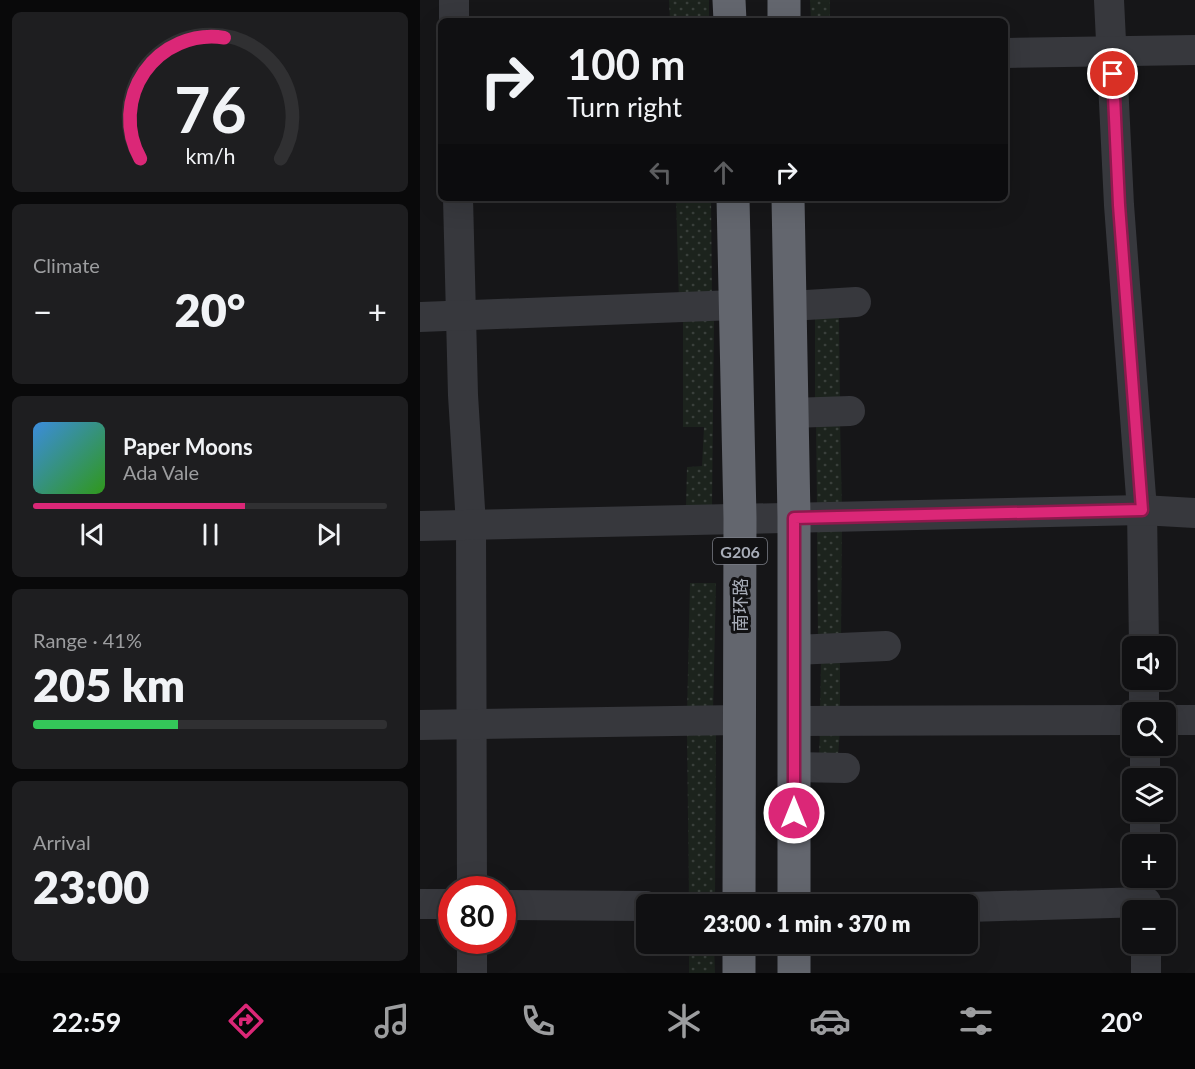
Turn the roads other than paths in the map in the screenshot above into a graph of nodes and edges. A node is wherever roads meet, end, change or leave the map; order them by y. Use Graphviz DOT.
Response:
graph roads {
  1 [pos="454,0"];
  2 [pos="729,0"];
  3 [pos="784,0"];
  4 [pos="1109,0"];
  5 [pos="454,18"];
  6 [pos="730,18"];
  7 [pos="784,18"];
  8 [pos="1195,50"];
  9 [pos="1112,52"];
  10 [pos="1008,53"];
  11 [pos="458,201"];
  12 [pos="733,201"];
  13 [pos="788,201"];
  14 [pos="856,302"];
  15 [pos="735,305"];
  16 [pos="790,306"];
  17 [pos="420,317"];
  18 [pos="461,317"];
  19 [pos="850,411"];
  20 [pos="791,413"];
  21 [pos="1142,510"];
  22 [pos="1195,513"];
  23 [pos="740,518"];
  24 [pos="794,518"];
  25 [pos="471,525"];
  26 [pos="420,526"];
  27 [pos="1144,636"];
  28 [pos="886,646"];
  29 [pos="794,650"];
  30 [pos="740,720"];
  31 [pos="1122,720"];
  32 [pos="1176,720"];
  33 [pos="1195,720"];
  34 [pos="794,722"];
  35 [pos="471,723"];
  36 [pos="420,725"];
  37 [pos="794,767"];
  38 [pos="845,768"];
  39 [pos="472,876"];
  40 [pos="739,894"];
  41 [pos="794,894"];
  42 [pos="1146,897"];
  43 [pos="420,904"];
  44 [pos="438,904"];
  45 [pos="516,905"];
  46 [pos="636,906"];
  47 [pos="978,906"];
  48 [pos="472,954"];
  49 [pos="739,954"];
  50 [pos="794,954"];
  51 [pos="1146,954"];
  52 [pos="472,973"];
  53 [pos="739,973"];
  54 [pos="794,973"];
  55 [pos="1146,973"];
  1 -- 5 [label="street"];
  2 -- 6 [label="highway"];
  3 -- 7 [label="highway"];
  4 -- 9 [label="street"];
  8 -- 9 [label="street"];
  9 -- 10 [label="street"];
  9 -- 21 [label="street"];
  11 -- 18 [label="street"];
  12 -- 15 [label="highway, 南环路 / G206"];
  13 -- 16 [label="highway, G206"];
  14 -- 16 [label="street"];
  15 -- 18 [label="street"];
  15 -- 23 [label="highway, 南环路 / G206"];
  16 -- 20 [label="highway, G206"];
  17 -- 18 [label="street"];
  18 -- 25 [label="street"];
  19 -- 20 [label="street"];
  20 -- 24 [label="highway, G206"];
  21 -- 22 [label="street"];
  21 -- 24 [label="street"];
  21 -- 27 [label="street"];
  23 -- 24 [label="street"];
  23 -- 25 [label="street"];
  23 -- 30 [label="highway, 南环路 / G206"];
  24 -- 29 [label="highway, G206"];
  25 -- 26 [label="street"];
  25 -- 35 [label="street"];
  28 -- 29 [label="street"];
  29 -- 34 [label="highway, G206"];
  30 -- 35 [label="street"];
  30 -- 40 [label="highway, 南环路 / G206"];
  31 -- 34 [label="street"];
  32 -- 33 [label="street"];
  34 -- 37 [label="highway, G206"];
  35 -- 36 [label="street"];
  35 -- 39 [label="street"];
  37 -- 38 [label="street"];
  37 -- 41 [label="highway, G206"];
  42 -- 47 [label="street"];
  43 -- 44 [label="street"];
  45 -- 46 [label="street"];
  48 -- 52 [label="street"];
  49 -- 53 [label="highway"];
  50 -- 54 [label="highway"];
  51 -- 55 [label="street"];
}
